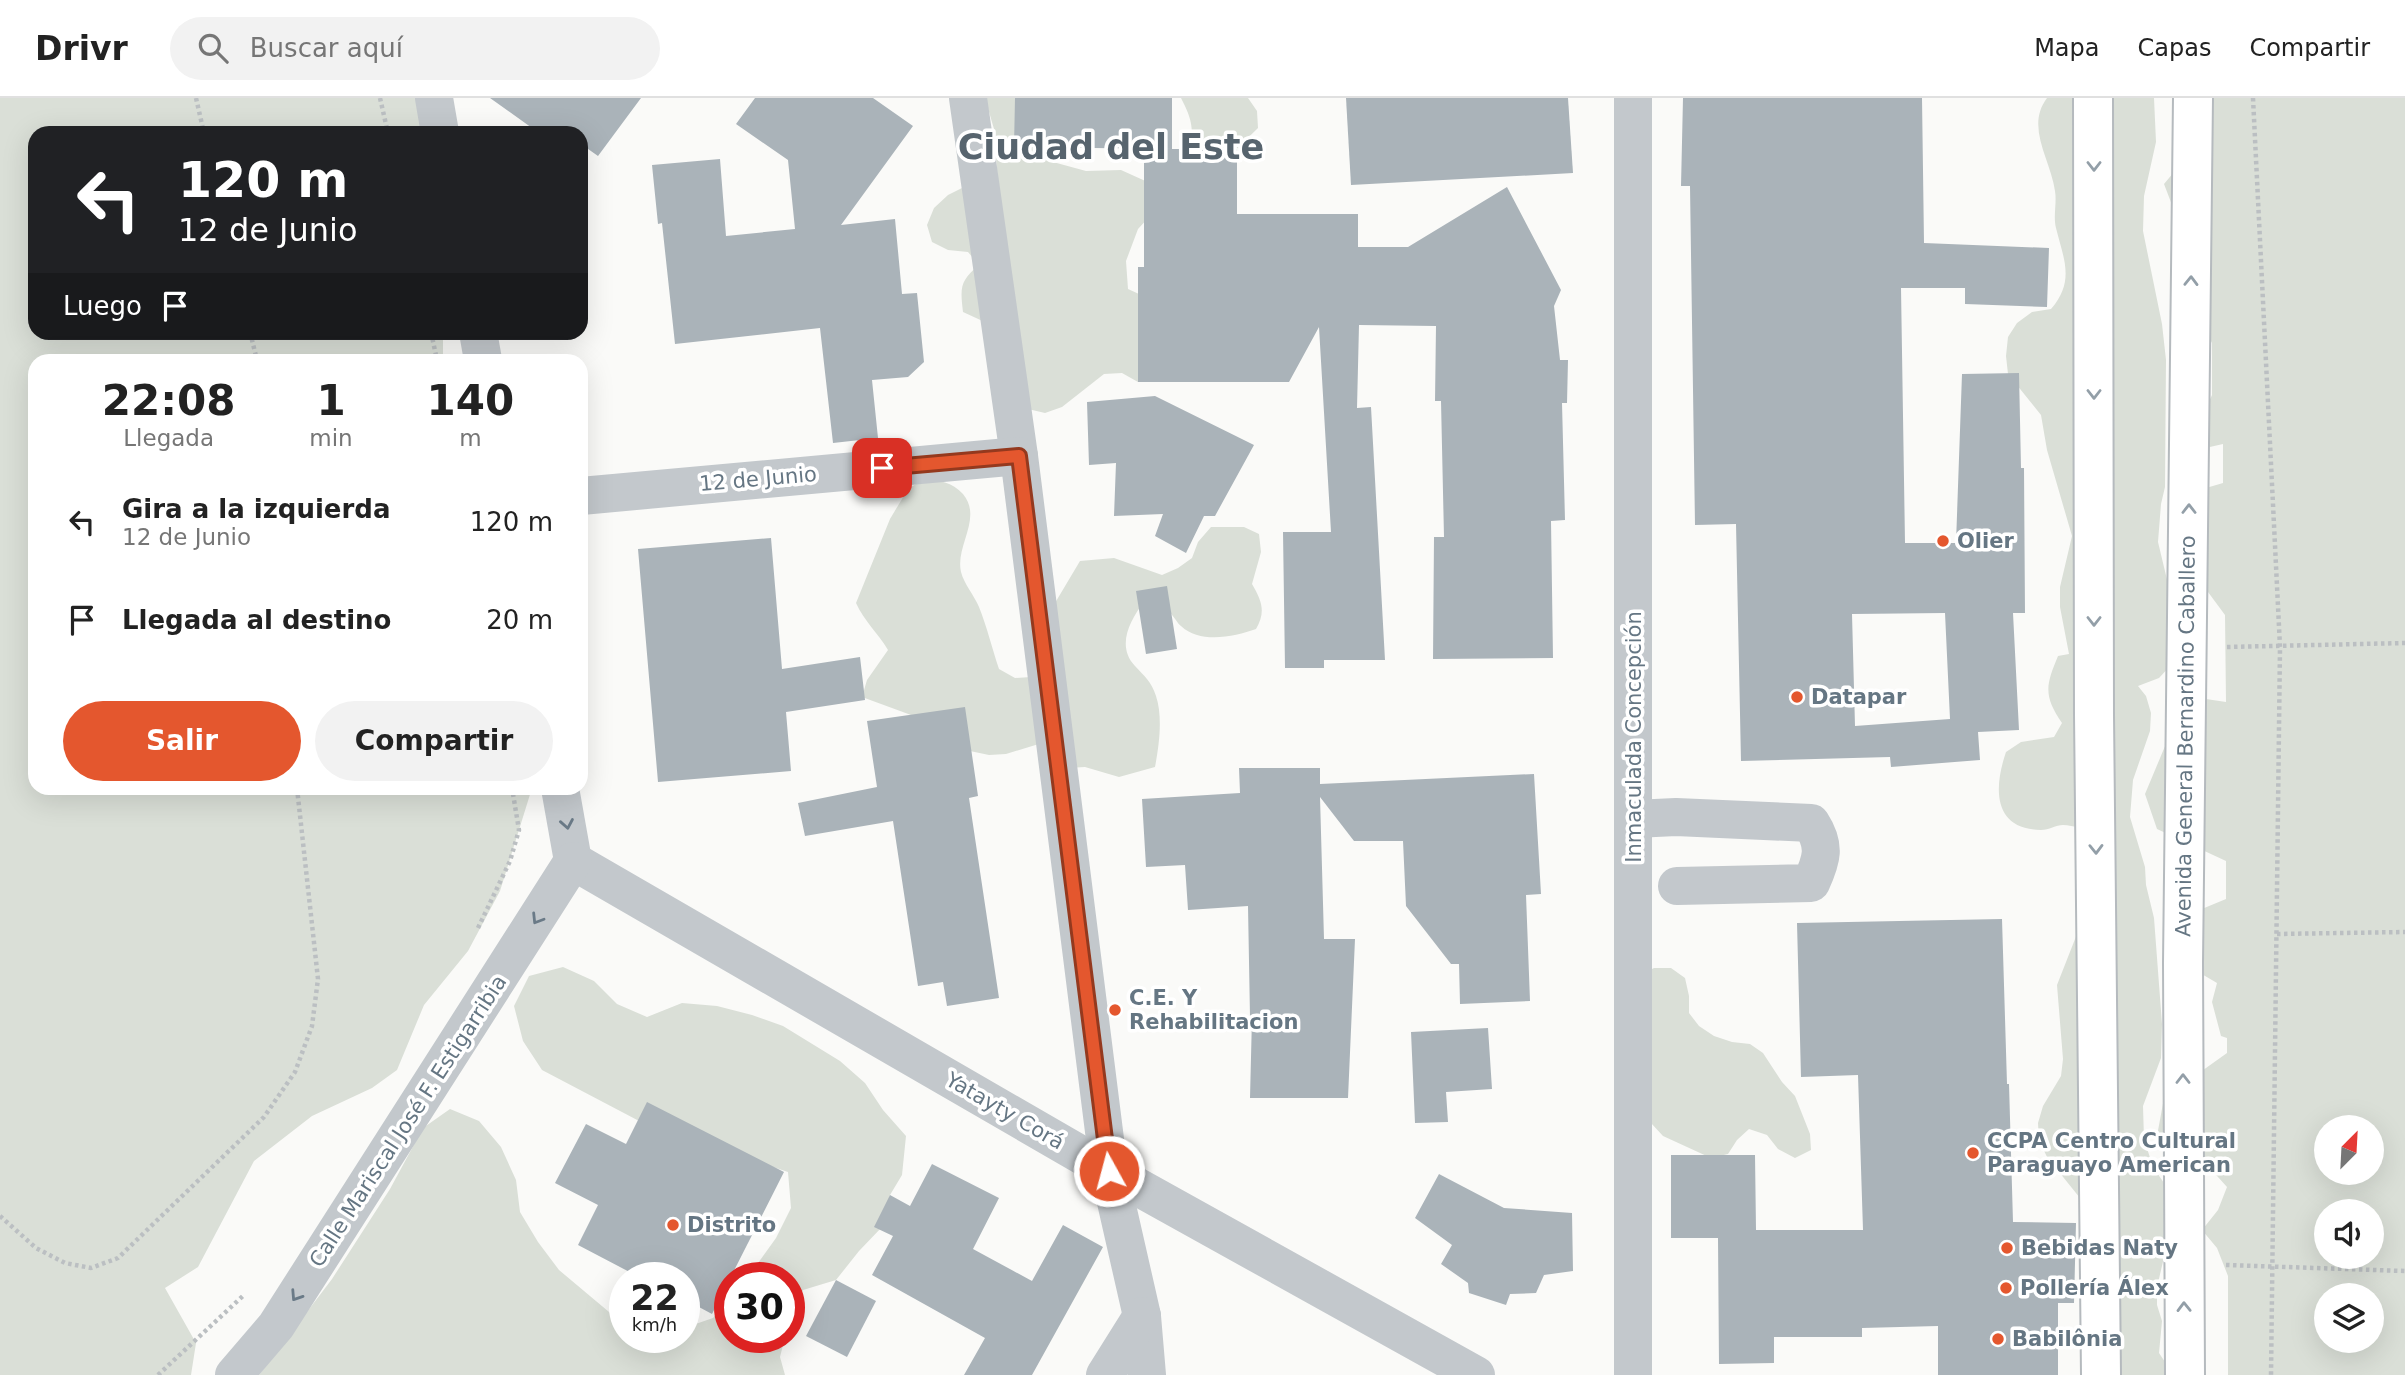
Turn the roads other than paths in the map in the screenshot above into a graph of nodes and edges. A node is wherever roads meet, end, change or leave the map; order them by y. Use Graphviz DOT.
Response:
graph roads {
  1 [pos="434,98"];
  2 [pos="968,98"];
  3 [pos="1633,98"];
  4 [pos="2093,98"];
  5 [pos="2193,98"];
  6 [pos="439,126"];
  7 [pos="1019,456"];
  8 [pos="588,495"];
  9 [pos="561,795"];
  10 [pos="1634,819"];
  11 [pos="573,861"];
  12 [pos="1677,886"];
  13 [pos="1109,1171"];
  14 [pos="1142,1316"];
  15 [pos="234,1375"];
  16 [pos="1105,1375"];
  17 [pos="1147,1375"];
  18 [pos="1476,1375"];
  19 [pos="1633,1375"];
  20 [pos="2101,1375"];
  21 [pos="2185,1375"];
  1 -- 6 [label="street"];
  2 -- 7 [label="street"];
  3 -- 10 [label="street, Inmaculada Concepción"];
  4 -- 20 [label="main road, one-way"];
  21 -- 5 [label="main road, Avenida General Bernardino Caballero, one-way"];
  7 -- 8 [label="street, 12 de Junio"];
  7 -- 13 [label="street"];
  9 -- 11 [label="street, one-way"];
  10 -- 12 [label="street"];
  10 -- 19 [label="street, Inmaculada Concepción"];
  11 -- 13 [label="street, Yatayty Corá"];
  11 -- 15 [label="street, Calle Mariscal José F. Estigarribia, one-way"];
  13 -- 14 [label="street"];
  13 -- 18 [label="street, Yatayty Corá"];
  14 -- 16 [label="street"];
  14 -- 17 [label="street"];
}
